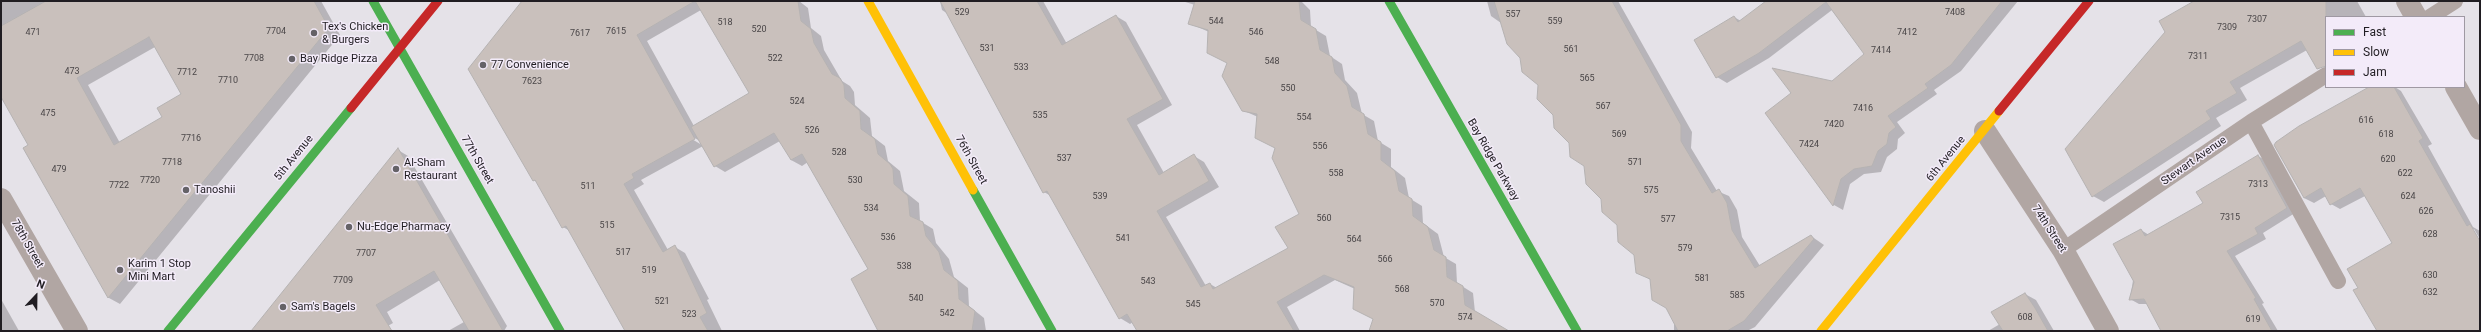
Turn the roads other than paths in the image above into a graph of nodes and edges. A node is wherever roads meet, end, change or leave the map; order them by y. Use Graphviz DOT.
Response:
graph roads {
  1 [pos="373,1"];
  2 [pos="438,1"];
  3 [pos="868,1"];
  4 [pos="1389,1"];
  5 [pos="2089,1"];
  6 [pos="2407,1"];
  7 [pos="2455,1"];
  8 [pos="2415,16"];
  9 [pos="2432,16"];
  10 [pos="399,48"];
  11 [pos="2325,76"];
  12 [pos="2457,88"];
  13 [pos="2251,122"];
  14 [pos="2480,129"];
  15 [pos="1985,131"];
  16 [pos="1,199"];
  17 [pos="2063,250"];
  18 [pos="2338,281"];
  19 [pos="77,331"];
  20 [pos="168,331"];
  21 [pos="560,331"];
  22 [pos="1052,331"];
  23 [pos="1577,331"];
  24 [pos="1821,331"];
  25 [pos="2108,331"];
  1 -- 10 [label="street, 77th Street"];
  2 -- 10 [label="street, 5th Avenue"];
  3 -- 22 [label="street, 76th Street"];
  4 -- 23 [label="street, Bay Ridge Parkway"];
  5 -- 15 [label="street, 6th Avenue"];
  6 -- 8 [label="street"];
  7 -- 9 [label="lane"];
  10 -- 20 [label="street, 5th Avenue"];
  10 -- 21 [label="street, 77th Street"];
  11 -- 13 [label="lane, Stewart Avenue"];
  12 -- 14 [label="street"];
  13 -- 17 [label="lane, Stewart Avenue"];
  13 -- 18 [label="lane"];
  15 -- 17 [label="street, 74th Street"];
  15 -- 24 [label="street, 6th Avenue"];
  16 -- 19 [label="street, 78th Street"];
  17 -- 25 [label="street, 74th Street"];
}
